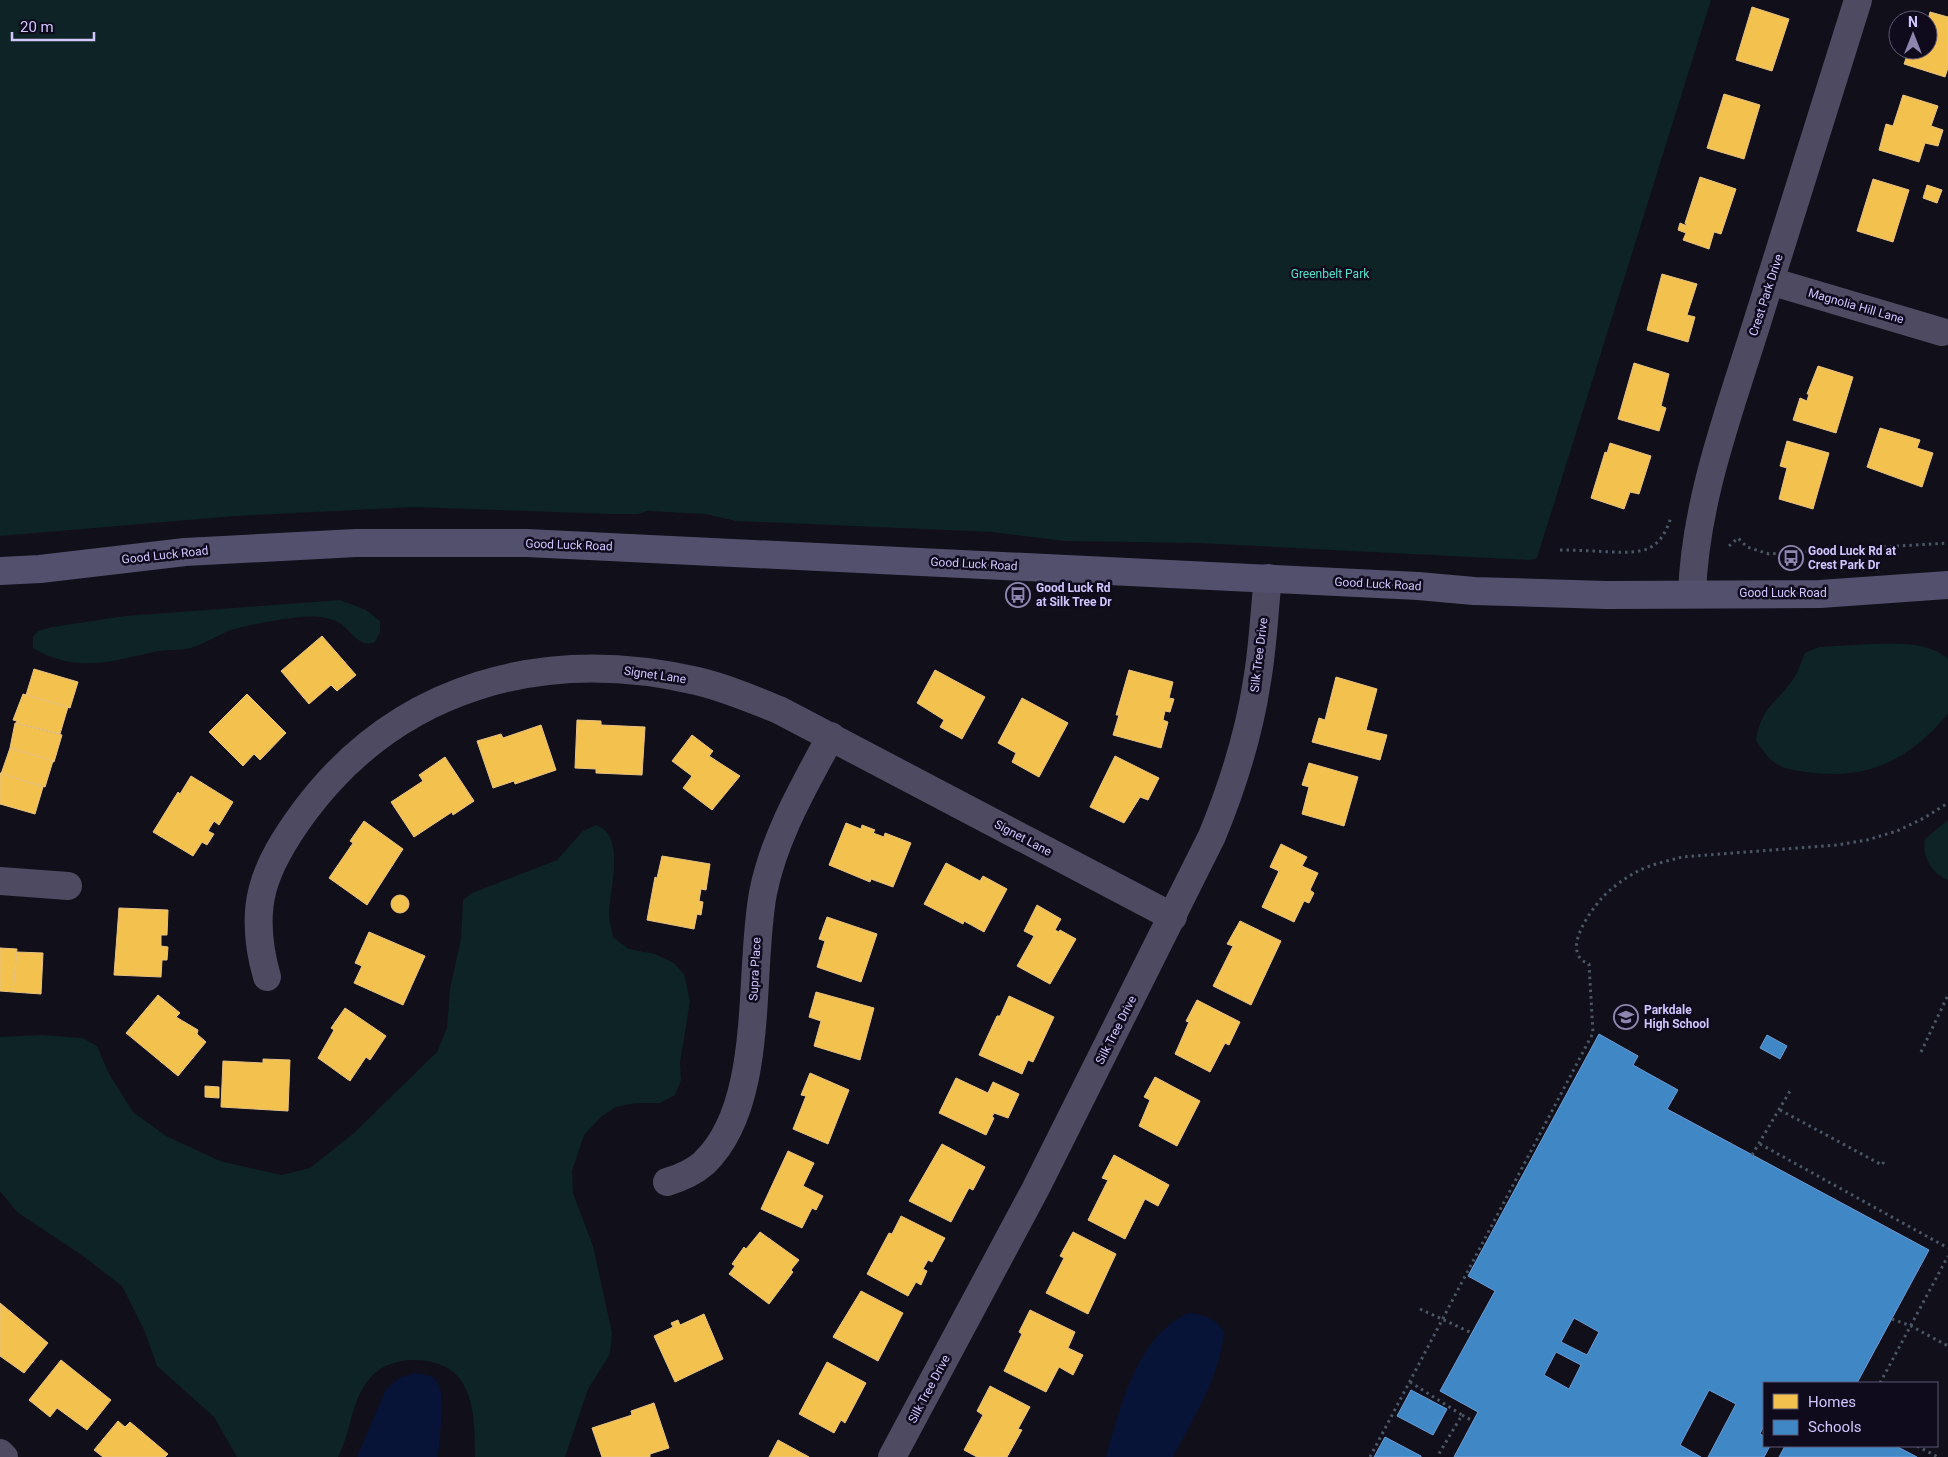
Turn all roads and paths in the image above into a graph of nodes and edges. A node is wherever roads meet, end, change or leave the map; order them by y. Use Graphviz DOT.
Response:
graph roads {
  1 [pos="1858,0"];
  2 [pos="1770,281"];
  3 [pos="1942,332"];
  4 [pos="1673,510"];
  5 [pos="1662,538"];
  6 [pos="1665,542"];
  7 [pos="1948,543"];
  8 [pos="1729,546"];
  9 [pos="1560,550"];
  10 [pos="0,570"];
  11 [pos="1268,578"];
  12 [pos="1948,585"];
  13 [pos="1692,594"];
  14 [pos="831,736"];
  15 [pos="1948,803"];
  16 [pos="0,881"];
  17 [pos="68,886"];
  18 [pos="1173,917"];
  19 [pos="267,976"];
  20 [pos="1948,995"];
  21 [pos="1921,1052"];
  22 [pos="1790,1091"];
  23 [pos="1780,1110"];
  24 [pos="1760,1144"];
  25 [pos="1752,1155"];
  26 [pos="1885,1160"];
  27 [pos="667,1182"];
  28 [pos="1948,1248"];
  29 [pos="1948,1256"];
  30 [pos="1420,1309"];
  31 [pos="1892,1319"];
  32 [pos="1442,1320"];
  33 [pos="1911,1326"];
  34 [pos="1472,1333"];
  35 [pos="1948,1346"];
  36 [pos="1410,1382"];
  37 [pos="1881,1382"];
  38 [pos="1462,1415"];
  39 [pos="1473,1421"];
  40 [pos="1919,1447"];
  41 [pos="0,1454"];
  42 [pos="4,1457"];
  43 [pos="892,1457"];
  44 [pos="1370,1457"];
  45 [pos="1437,1457"];
  46 [pos="1938,1457"];
  1 -- 2 [label="street, Crest Park Drive"];
  2 -- 3 [label="street, Magnolia Hill Lane"];
  2 -- 13 [label="street, Crest Park Drive"];
  4 -- 5 [label="path"];
  5 -- 6 [label="path"];
  5 -- 9 [label="path"];
  7 -- 8 [label="path"];
  10 -- 11 [label="main road, Good Luck Road"];
  11 -- 13 [label="main road, Good Luck Road"];
  11 -- 18 [label="street, Silk Tree Drive"];
  12 -- 13 [label="main road, Good Luck Road"];
  14 -- 18 [label="street, Signet Lane"];
  14 -- 19 [label="street, Signet Lane"];
  14 -- 27 [label="street, Supra Place"];
  15 -- 32 [label="path"];
  16 -- 17 [label="street"];
  18 -- 43 [label="street, Silk Tree Drive"];
  20 -- 21 [label="path"];
  22 -- 23 [label="path"];
  23 -- 24 [label="path"];
  23 -- 26 [label="path"];
  24 -- 25 [label="path"];
  24 -- 28 [label="path"];
  29 -- 33 [label="path"];
  30 -- 32 [label="path"];
  31 -- 33 [label="path"];
  32 -- 34 [label="path"];
  32 -- 36 [label="path"];
  33 -- 35 [label="path"];
  33 -- 37 [label="path"];
  36 -- 38 [label="path"];
  36 -- 44 [label="path"];
  38 -- 39 [label="path"];
  38 -- 45 [label="path"];
  40 -- 46 [label="path"];
  41 -- 42 [label="street"];
}
